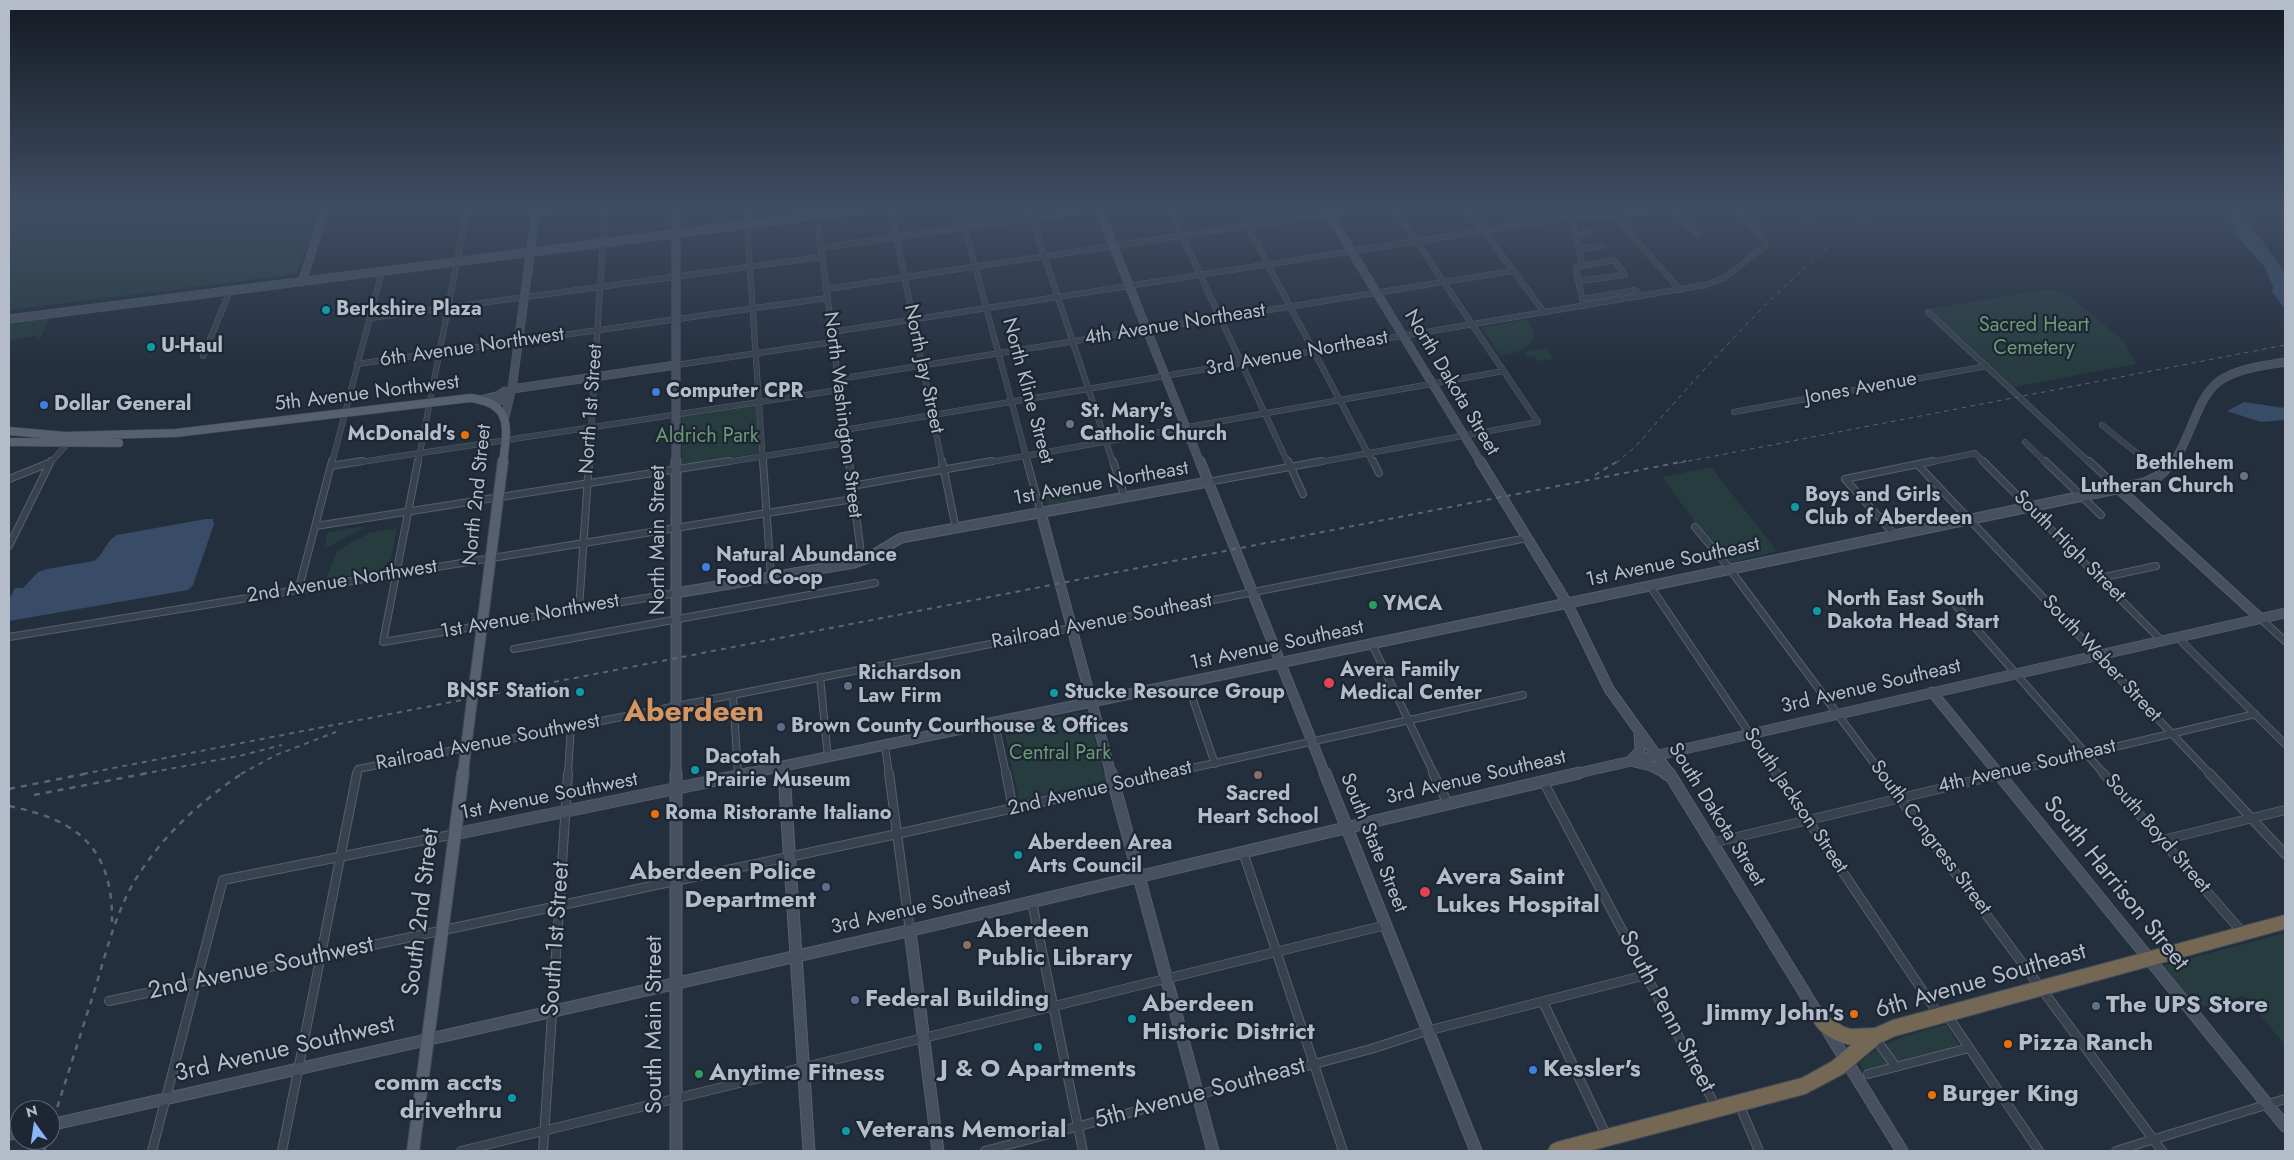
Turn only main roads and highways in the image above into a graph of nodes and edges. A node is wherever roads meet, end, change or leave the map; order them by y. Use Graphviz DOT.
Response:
graph roads {
  1 [pos="494,405"];
  2 [pos="9,431"];
  3 [pos="71,440"];
  4 [pos="9,442"];
  5 [pos="475,679"];
  6 [pos="2285,922"];
  7 [pos="1821,1020"];
  8 [pos="1874,1036"];
  9 [pos="413,1151"];
  10 [pos="1556,1151"];
  1 -- 3 [label="main road, 5th Avenue Northwest"];
  1 -- 5 [label="main road, North 2nd Street, bridge"];
  2 -- 3 [label="main road, 5th Avenue Northwest"];
  3 -- 4 [label="main road, 5th Avenue Northwest"];
  5 -- 9 [label="main road, South 2nd Street, bridge"];
  6 -- 8 [label="highway, 6th Avenue Southeast"];
  7 -- 8 [label="highway"];
  8 -- 10 [label="highway, 6th Avenue Southeast"];
}
